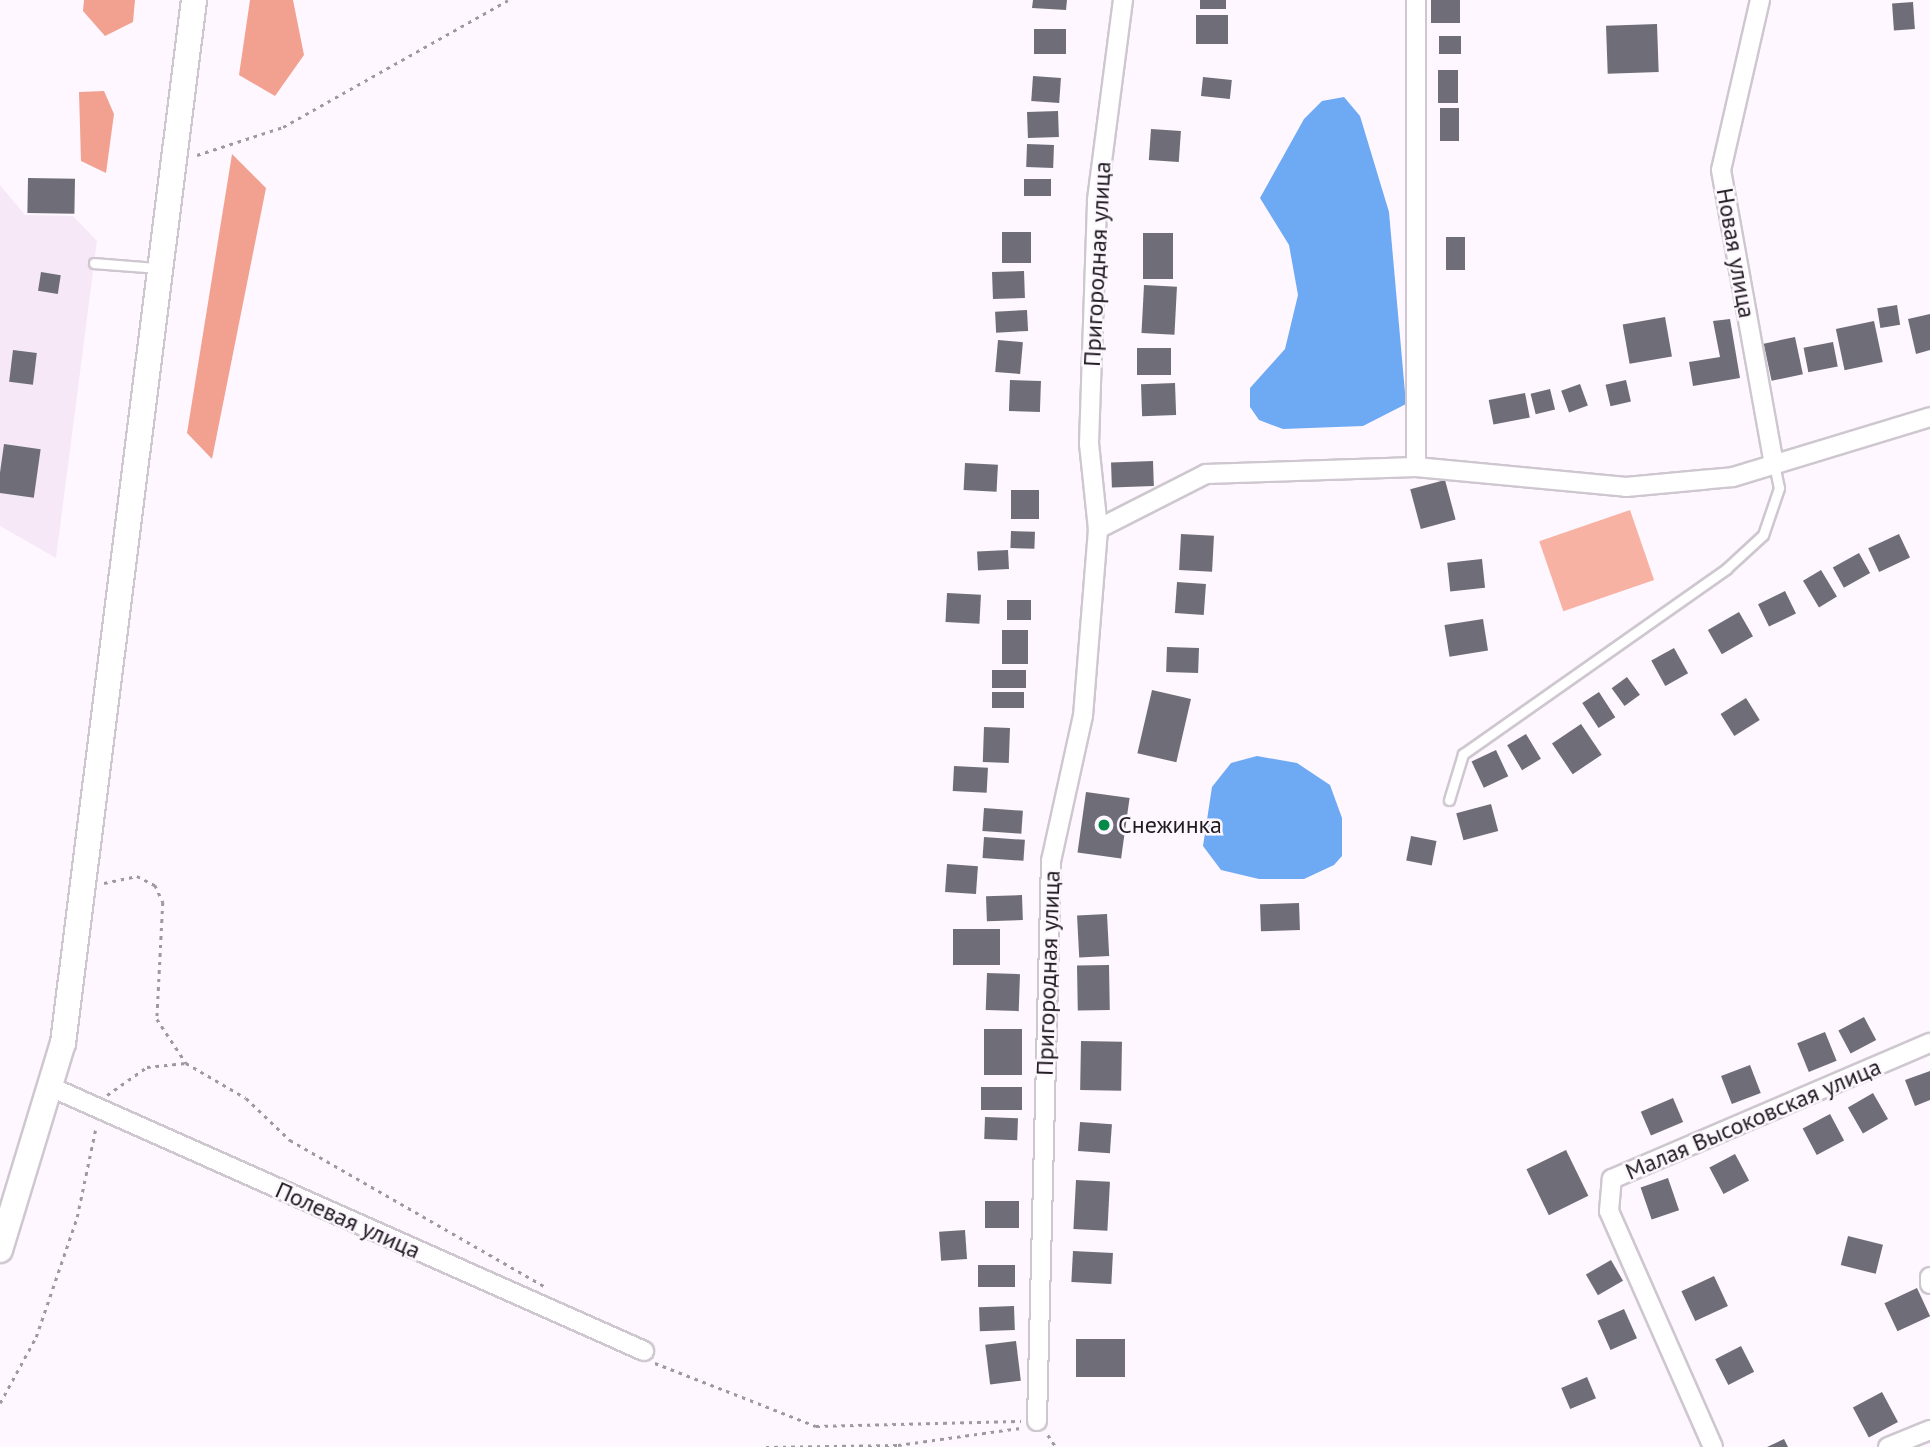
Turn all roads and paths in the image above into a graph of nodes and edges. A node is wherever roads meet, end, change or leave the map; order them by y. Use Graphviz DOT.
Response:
graph roads {
  1 [pos="194,0"];
  2 [pos="508,0"];
  3 [pos="1122,0"];
  4 [pos="1416,0"];
  5 [pos="1760,0"];
  6 [pos="173,163"];
  7 [pos="94,263"];
  8 [pos="160,268"];
  9 [pos="1930,418"];
  10 [pos="1774,466"];
  11 [pos="1416,467"];
  12 [pos="1098,529"];
  13 [pos="1449,800"];
  14 [pos="82,895"];
  15 [pos="1930,1043"];
  16 [pos="186,1063"];
  17 [pos="53,1088"];
  18 [pos="96,1101"];
  19 [pos="96,1113"];
  20 [pos="0,1250"];
  21 [pos="1930,1277"];
  22 [pos="1930,1284"];
  23 [pos="551,1290"];
  24 [pos="644,1351"];
  25 [pos="0,1403"];
  26 [pos="1037,1421"];
  27 [pos="1930,1430"];
  28 [pos="766,1447"];
  29 [pos="1056,1447"];
  30 [pos="1713,1447"];
  31 [pos="1888,1447"];
  1 -- 6 [label="street"];
  2 -- 6 [label="path"];
  3 -- 12 [label="street, Пригородная улица"];
  4 -- 11 [label="street"];
  5 -- 10 [label="street, Новая улица"];
  6 -- 8 [label="street"];
  7 -- 8 [label="lane"];
  8 -- 14 [label="street"];
  9 -- 10 [label="street"];
  10 -- 11 [label="street"];
  10 -- 13 [label="lane"];
  11 -- 12 [label="street"];
  12 -- 26 [label="street, Пригородная улица"];
  14 -- 16 [label="path"];
  14 -- 17 [label="street"];
  15 -- 30 [label="street, Малая Высоковская улица"];
  16 -- 18 [label="path"];
  16 -- 23 [label="path"];
  17 -- 20 [label="street"];
  17 -- 24 [label="street, Полевая улица"];
  19 -- 25 [label="path"];
  21 -- 22 [label="street"];
  24 -- 26 [label="path"];
  26 -- 28 [label="path"];
  26 -- 29 [label="path"];
  27 -- 31 [label="street"];
}
